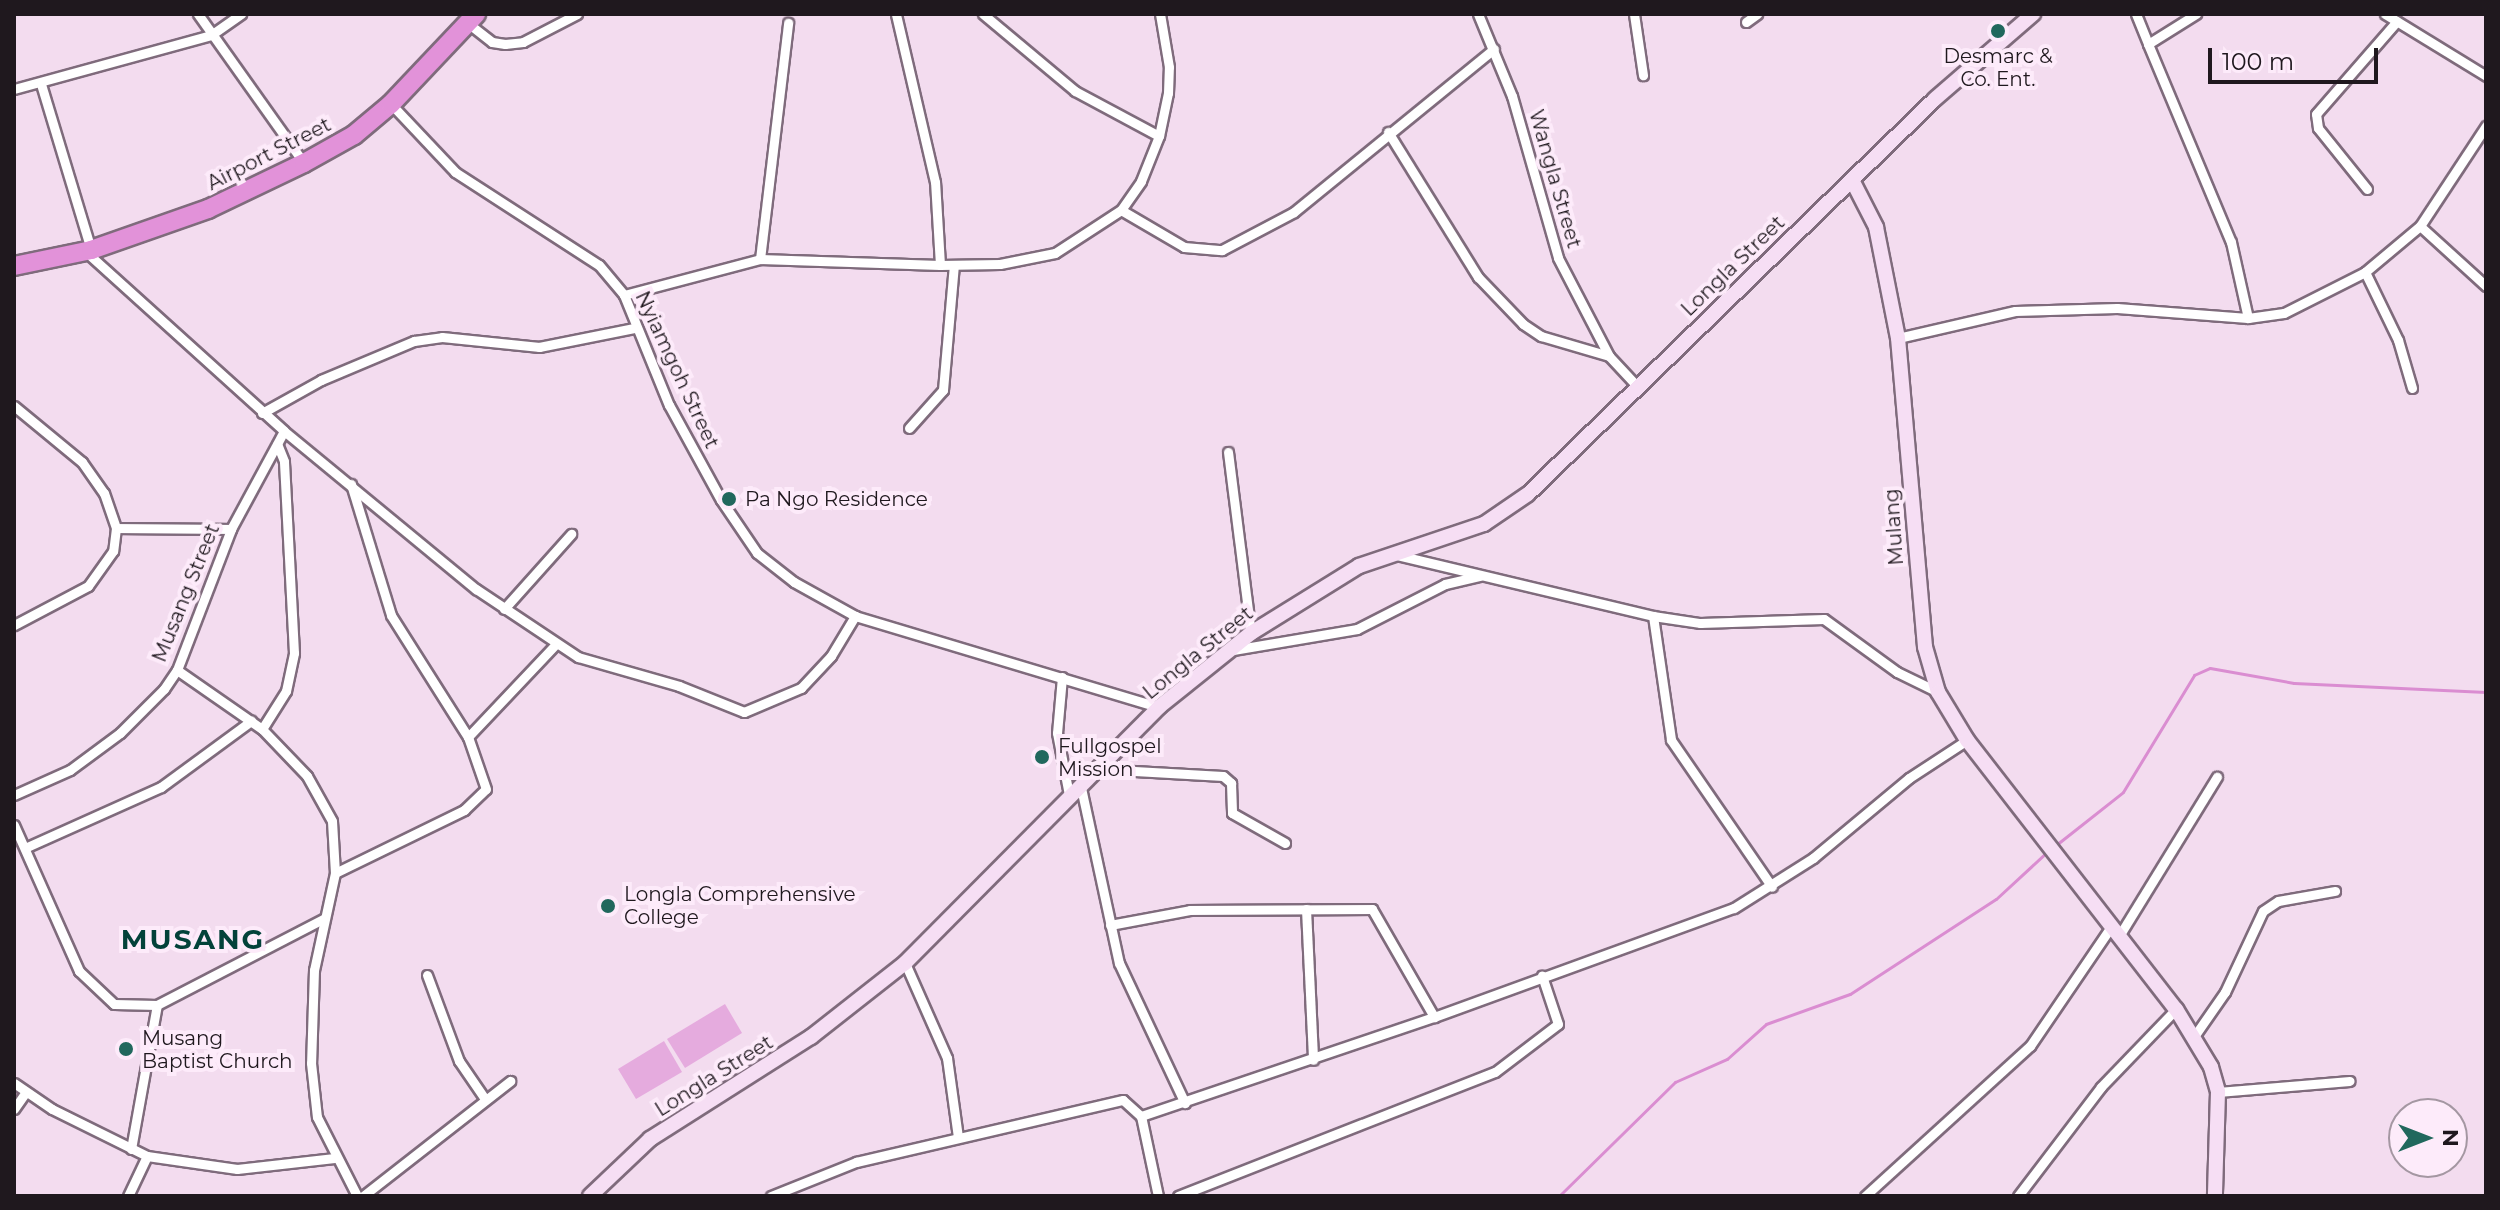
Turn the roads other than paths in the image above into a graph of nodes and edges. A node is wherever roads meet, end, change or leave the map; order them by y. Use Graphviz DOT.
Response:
graph roads {
  1 [pos="198,14"];
  2 [pos="241,14"];
  3 [pos="577,14"];
  4 [pos="983,14"];
  5 [pos="1160,14"];
  6 [pos="1478,14"];
  7 [pos="1634,14"];
  8 [pos="1757,14"];
  9 [pos="2033,14"];
  10 [pos="2136,14"];
  11 [pos="2196,14"];
  12 [pos="2385,14"];
  13 [pos="899,15"];
  14 [pos="473,19"];
  15 [pos="2397,21"];
  16 [pos="1746,22"];
  17 [pos="788,23"];
  18 [pos="211,35"];
  19 [pos="2148,44"];
  20 [pos="1494,49"];
  21 [pos="1643,75"];
  22 [pos="2486,76"];
  23 [pos="41,84"];
  24 [pos="14,89"];
  25 [pos="391,104"];
  26 [pos="2486,126"];
  27 [pos="1388,132"];
  28 [pos="1159,136"];
  29 [pos="304,163"];
  30 [pos="1852,180"];
  31 [pos="2367,189"];
  32 [pos="1121,210"];
  33 [pos="2420,226"];
  34 [pos="88,251"];
  35 [pos="760,259"];
  36 [pos="940,265"];
  37 [pos="954,265"];
  38 [pos="14,266"];
  39 [pos="2365,272"];
  40 [pos="2486,286"];
  41 [pos="624,295"];
  42 [pos="2248,318"];
  43 [pos="634,328"];
  44 [pos="1898,338"];
  45 [pos="1609,356"];
  46 [pos="1636,385"];
  47 [pos="2412,388"];
  48 [pos="14,406"];
  49 [pos="262,413"];
  50 [pos="909,428"];
  51 [pos="284,431"];
  52 [pos="277,444"];
  53 [pos="1228,452"];
  54 [pos="351,484"];
  55 [pos="116,528"];
  56 [pos="231,529"];
  57 [pos="571,534"];
  58 [pos="1394,555"];
  59 [pos="1480,576"];
  60 [pos="504,609"];
  61 [pos="855,616"];
  62 [pos="1653,616"];
  63 [pos="14,625"];
  64 [pos="1251,633"];
  65 [pos="555,645"];
  66 [pos="1230,650"];
  67 [pos="177,670"];
  68 [pos="1062,677"];
  69 [pos="1938,692"];
  70 [pos="1159,707"];
  71 [pos="251,721"];
  72 [pos="262,729"];
  73 [pos="468,737"];
  74 [pos="1967,740"];
  75 [pos="1095,769"];
  76 [pos="2217,777"];
  77 [pos="1080,783"];
  78 [pos="14,795"];
  79 [pos="1069,795"];
  80 [pos="14,825"];
  81 [pos="1285,843"];
  82 [pos="27,847"];
  83 [pos="335,873"];
  84 [pos="1772,887"];
  85 [pos="2335,891"];
  86 [pos="1306,909"];
  87 [pos="323,919"];
  88 [pos="1110,925"];
  89 [pos="2115,932"];
  90 [pos="905,963"];
  91 [pos="427,975"];
  92 [pos="1542,976"];
  93 [pos="157,1005"];
  94 [pos="2176,1009"];
  95 [pos="1434,1017"];
  96 [pos="2193,1038"];
  97 [pos="1313,1060"];
  98 [pos="510,1081"];
  99 [pos="2350,1081"];
  100 [pos="14,1083"];
  101 [pos="2218,1092"];
  102 [pos="25,1093"];
  103 [pos="485,1099"];
  104 [pos="1185,1103"];
  105 [pos="14,1109"];
  106 [pos="1141,1116"];
  107 [pos="958,1137"];
  108 [pos="131,1149"];
  109 [pos="147,1156"];
  110 [pos="334,1158"];
  111 [pos="128,1196"];
  112 [pos="357,1196"];
  113 [pos="363,1196"];
  114 [pos="590,1196"];
  115 [pos="771,1196"];
  116 [pos="1158,1196"];
  117 [pos="1178,1196"];
  118 [pos="1865,1196"];
  119 [pos="2018,1196"];
  120 [pos="2215,1196"];
  1 -- 18 [label="street"];
  2 -- 18 [label="street"];
  3 -- 14 [label="street"];
  4 -- 28 [label="street"];
  5 -- 28 [label="street"];
  6 -- 20 [label="street, Wangla Street"];
  7 -- 21 [label="street"];
  8 -- 16 [label="street"];
  9 -- 30 [label="main road, Longla Street"];
  10 -- 19 [label="street"];
  11 -- 19 [label="street"];
  12 -- 15 [label="street"];
  13 -- 36 [label="street"];
  14 -- 25 [label="highway, Airport Street"];
  15 -- 22 [label="street"];
  15 -- 31 [label="street"];
  17 -- 35 [label="street"];
  18 -- 23 [label="street"];
  18 -- 29 [label="street"];
  19 -- 42 [label="street"];
  20 -- 27 [label="street"];
  20 -- 45 [label="street, Wangla Street"];
  23 -- 24 [label="street"];
  23 -- 34 [label="street"];
  25 -- 29 [label="highway, Airport Street"];
  25 -- 41 [label="street, Nyiamgoh Street"];
  26 -- 33 [label="street"];
  27 -- 32 [label="street"];
  27 -- 45 [label="street"];
  28 -- 32 [label="street"];
  29 -- 34 [label="highway, Airport Street"];
  30 -- 44 [label="main road, Mulang"];
  30 -- 46 [label="main road, Longla Street"];
  32 -- 37 [label="street"];
  33 -- 39 [label="street"];
  33 -- 40 [label="street"];
  34 -- 38 [label="highway, Airport Street"];
  34 -- 49 [label="street"];
  35 -- 36 [label="street"];
  35 -- 41 [label="street"];
  36 -- 37 [label="street"];
  37 -- 50 [label="street"];
  39 -- 42 [label="street"];
  39 -- 47 [label="street"];
  41 -- 43 [label="street, Nyiamgoh Street"];
  42 -- 44 [label="street"];
  43 -- 49 [label="street"];
  43 -- 61 [label="street, Nyiamgoh Street"];
  44 -- 69 [label="main road, Mulang"];
  45 -- 46 [label="street, Wangla Street"];
  46 -- 58 [label="main road, Longla Street"];
  48 -- 55 [label="street"];
  49 -- 51 [label="street"];
  51 -- 52 [label="street, Musang Street"];
  51 -- 54 [label="street"];
  52 -- 56 [label="street, Musang Street"];
  52 -- 72 [label="street"];
  53 -- 64 [label="street"];
  54 -- 60 [label="street"];
  54 -- 73 [label="street"];
  55 -- 56 [label="street"];
  55 -- 63 [label="street"];
  56 -- 67 [label="street, Musang Street"];
  57 -- 60 [label="street"];
  58 -- 59 [label="street"];
  58 -- 64 [label="main road, Longla Street"];
  59 -- 62 [label="street"];
  59 -- 66 [label="street"];
  60 -- 65 [label="street"];
  61 -- 65 [label="street"];
  61 -- 68 [label="street, Nyiamgoh Street"];
  62 -- 69 [label="street"];
  62 -- 84 [label="street"];
  64 -- 66 [label="main road, Longla Street"];
  65 -- 73 [label="street"];
  66 -- 70 [label="main road, Longla Street"];
  67 -- 71 [label="street"];
  67 -- 78 [label="street, Musang Street"];
  68 -- 70 [label="street, Nyiamgoh Street"];
  68 -- 79 [label="street"];
  69 -- 74 [label="main road, Mulang"];
  70 -- 75 [label="main road, Longla Street"];
  71 -- 72 [label="street"];
  71 -- 82 [label="street"];
  72 -- 83 [label="street"];
  73 -- 83 [label="street"];
  74 -- 84 [label="street"];
  74 -- 89 [label="main road, Mulang"];
  75 -- 77 [label="main road, Longla Street"];
  75 -- 81 [label="street"];
  76 -- 89 [label="street"];
  77 -- 79 [label="main road, Longla Street"];
  77 -- 88 [label="street"];
  79 -- 90 [label="main road, Longla Street"];
  80 -- 82 [label="street"];
  82 -- 93 [label="street"];
  83 -- 87 [label="street"];
  84 -- 92 [label="street"];
  85 -- 96 [label="street"];
  86 -- 88 [label="street"];
  86 -- 95 [label="street"];
  86 -- 97 [label="street"];
  87 -- 93 [label="street"];
  87 -- 110 [label="street"];
  88 -- 104 [label="street"];
  89 -- 94 [label="main road, Mulang"];
  89 -- 118 [label="street"];
  90 -- 107 [label="street"];
  90 -- 114 [label="main road, Longla Street"];
  91 -- 103 [label="street"];
  92 -- 95 [label="street"];
  92 -- 117 [label="street"];
  93 -- 108 [label="street"];
  94 -- 96 [label="main road, Mulang"];
  94 -- 119 [label="street"];
  95 -- 97 [label="street"];
  96 -- 101 [label="main road, Mulang"];
  97 -- 104 [label="street"];
  98 -- 103 [label="street"];
  99 -- 101 [label="street"];
  100 -- 102 [label="street"];
  101 -- 120 [label="main road"];
  102 -- 105 [label="street"];
  102 -- 108 [label="street"];
  103 -- 113 [label="street"];
  104 -- 106 [label="street"];
  106 -- 107 [label="street"];
  106 -- 116 [label="street"];
  107 -- 115 [label="street"];
  108 -- 109 [label="street"];
  109 -- 110 [label="street"];
  109 -- 111 [label="street"];
  110 -- 112 [label="street"];
}
